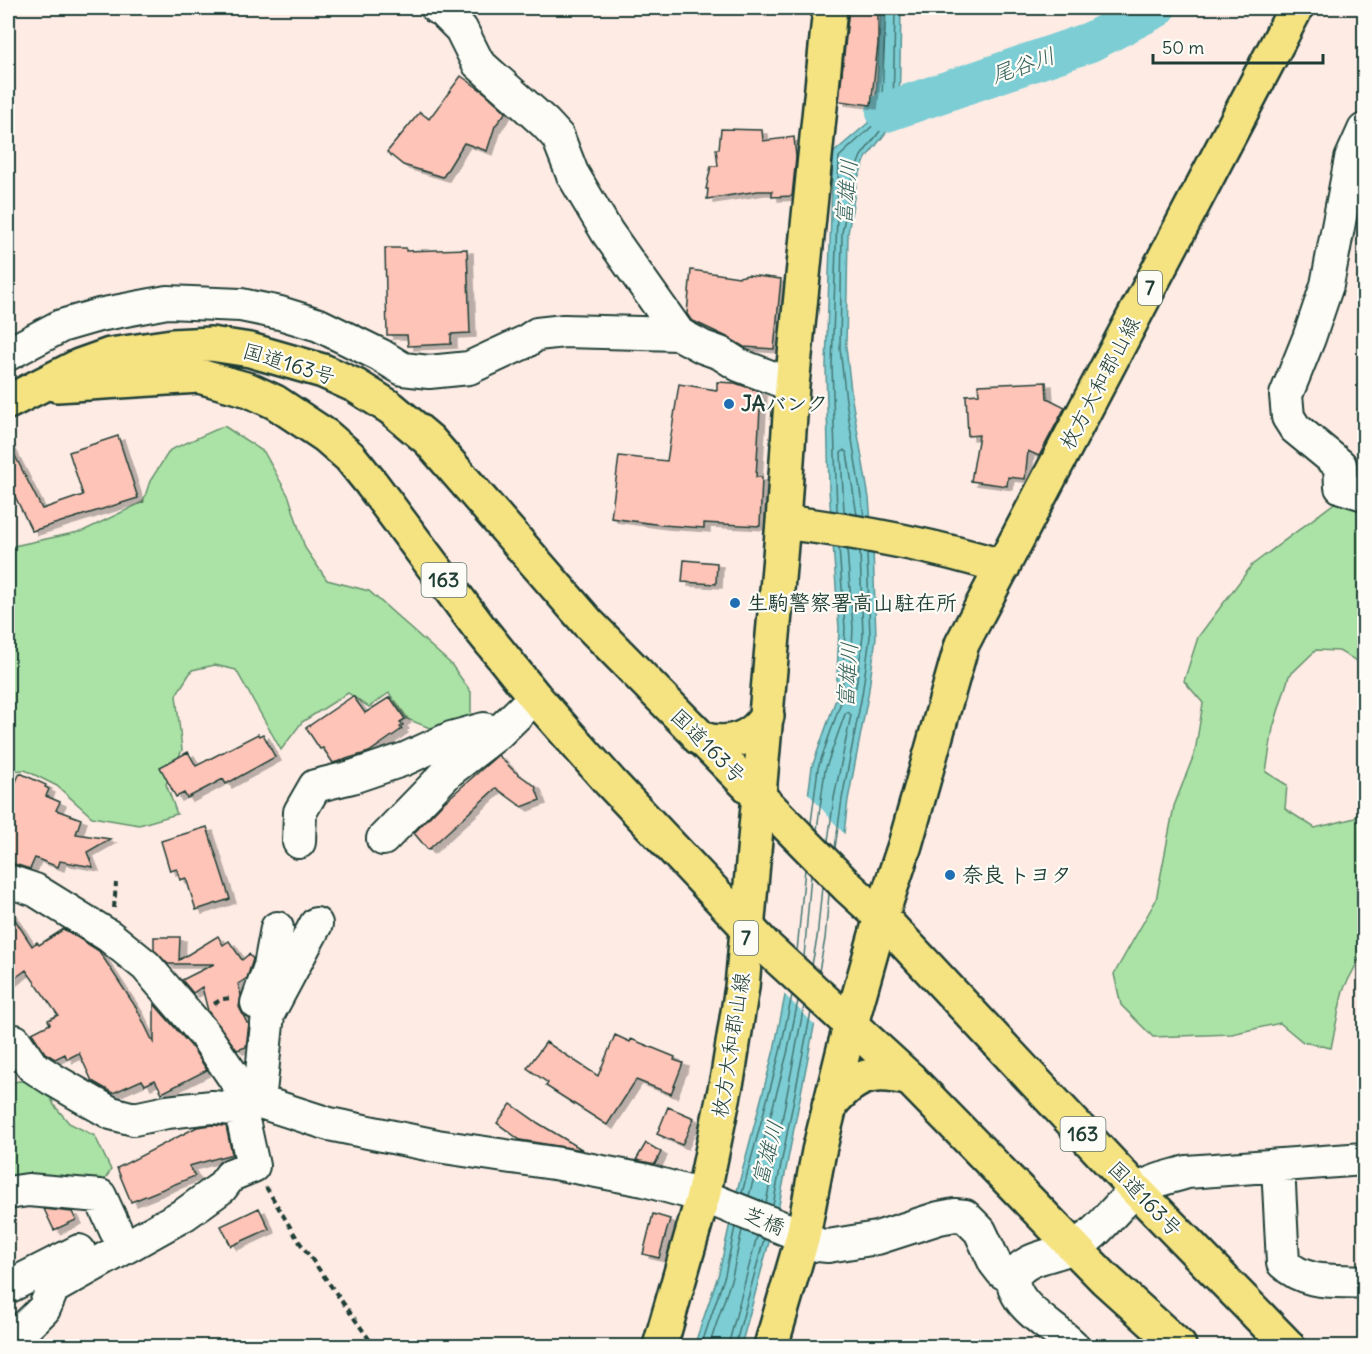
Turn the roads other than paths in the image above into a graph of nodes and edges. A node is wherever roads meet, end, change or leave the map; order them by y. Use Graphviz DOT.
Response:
graph roads {
  1 [pos="437,8"];
  2 [pos="830,8"];
  3 [pos="1296,8"];
  4 [pos="1365,129"];
  5 [pos="679,334"];
  6 [pos="8,354"];
  7 [pos="792,385"];
  8 [pos="40,386"];
  9 [pos="8,402"];
  10 [pos="1365,494"];
  11 [pos="783,522"];
  12 [pos="1003,567"];
  13 [pos="535,697"];
  14 [pos="767,716"];
  15 [pos="498,733"];
  16 [pos="699,738"];
  17 [pos="760,797"];
  18 [pos="383,839"];
  19 [pos="299,842"];
  20 [pos="8,881"];
  21 [pos="881,917"];
  22 [pos="316,924"];
  23 [pos="278,928"];
  24 [pos="756,936"];
  25 [pos="841,1014"];
  26 [pos="267,1022"];
  27 [pos="16,1052"];
  28 [pos="909,1079"];
  29 [pos="251,1104"];
  30 [pos="829,1106"];
  31 [pos="1365,1159"];
  32 [pos="1278,1166"];
  33 [pos="242,1171"];
  34 [pos="1136,1190"];
  35 [pos="8,1193"];
  36 [pos="715,1201"];
  37 [pos="116,1231"];
  38 [pos="803,1236"];
  39 [pos="1073,1247"];
  40 [pos="1013,1278"];
  41 [pos="1365,1282"];
  42 [pos="8,1287"];
  43 [pos="53,1288"];
  44 [pos="8,1310"];
  45 [pos="8,1344"];
  46 [pos="660,1347"];
  47 [pos="771,1347"];
  48 [pos="1073,1347"];
  49 [pos="1179,1347"];
  50 [pos="1288,1347"];
  1 -- 5 [label="street"];
  2 -- 7 [label="main road, 枚方大和郡山線 / 7"];
  3 -- 12 [label="main road, 枚方大和郡山線 / 7"];
  4 -- 10 [label="street"];
  5 -- 6 [label="street"];
  5 -- 7 [label="street"];
  7 -- 11 [label="main road, 枚方大和郡山線 / 7"];
  8 -- 9 [label="main road, 国道163号 / 163"];
  8 -- 13 [label="main road, 国道163号 / 163"];
  8 -- 16 [label="main road, 国道163号 / 163"];
  11 -- 12 [label="main road"];
  11 -- 14 [label="main road, 枚方大和郡山線 / 7"];
  12 -- 21 [label="main road, 枚方大和郡山線 / 7"];
  13 -- 15 [label="street"];
  13 -- 24 [label="main road, 国道163号 / 163"];
  14 -- 16 [label="main road"];
  14 -- 17 [label="main road, 枚方大和郡山線 / 7"];
  15 -- 18 [label="street"];
  15 -- 19 [label="street"];
  16 -- 17 [label="main road, 国道163号 / 163"];
  17 -- 21 [label="main road, 国道163号 / 163"];
  17 -- 24 [label="main road, 枚方大和郡山線 / 7"];
  20 -- 29 [label="street"];
  21 -- 25 [label="main road, 枚方大和郡山線 / 7"];
  21 -- 34 [label="main road, 国道163号 / 163"];
  22 -- 26 [label="street"];
  23 -- 26 [label="street"];
  24 -- 25 [label="main road, 国道163号 / 163"];
  24 -- 36 [label="main road, 枚方大和郡山線 / 7"];
  25 -- 28 [label="main road, 国道163号 / 163"];
  25 -- 30 [label="main road, 枚方大和郡山線 / 7"];
  26 -- 29 [label="street"];
  27 -- 29 [label="street, 芝橋"];
  28 -- 30 [label="main road"];
  28 -- 39 [label="main road, 国道163号 / 163"];
  29 -- 33 [label="street"];
  29 -- 36 [label="street, 芝橋"];
  30 -- 38 [label="main road, 枚方大和郡山線 / 7"];
  31 -- 32 [label="street"];
  32 -- 34 [label="street"];
  32 -- 41 [label="street"];
  33 -- 37 [label="street"];
  33 -- 43 [label="street"];
  34 -- 39 [label="street"];
  34 -- 50 [label="main road, 国道163号 / 163"];
  35 -- 37 [label="street"];
  36 -- 38 [label="street, 芝橋"];
  36 -- 46 [label="main road, 枚方大和郡山線 / 7"];
  37 -- 42 [label="street"];
  38 -- 40 [label="street, 芝橋"];
  38 -- 47 [label="main road, 枚方大和郡山線 / 7"];
  39 -- 40 [label="street"];
  39 -- 49 [label="main road, 国道163号 / 163"];
  40 -- 48 [label="street"];
  43 -- 44 [label="street"];
  43 -- 45 [label="street"];
}
